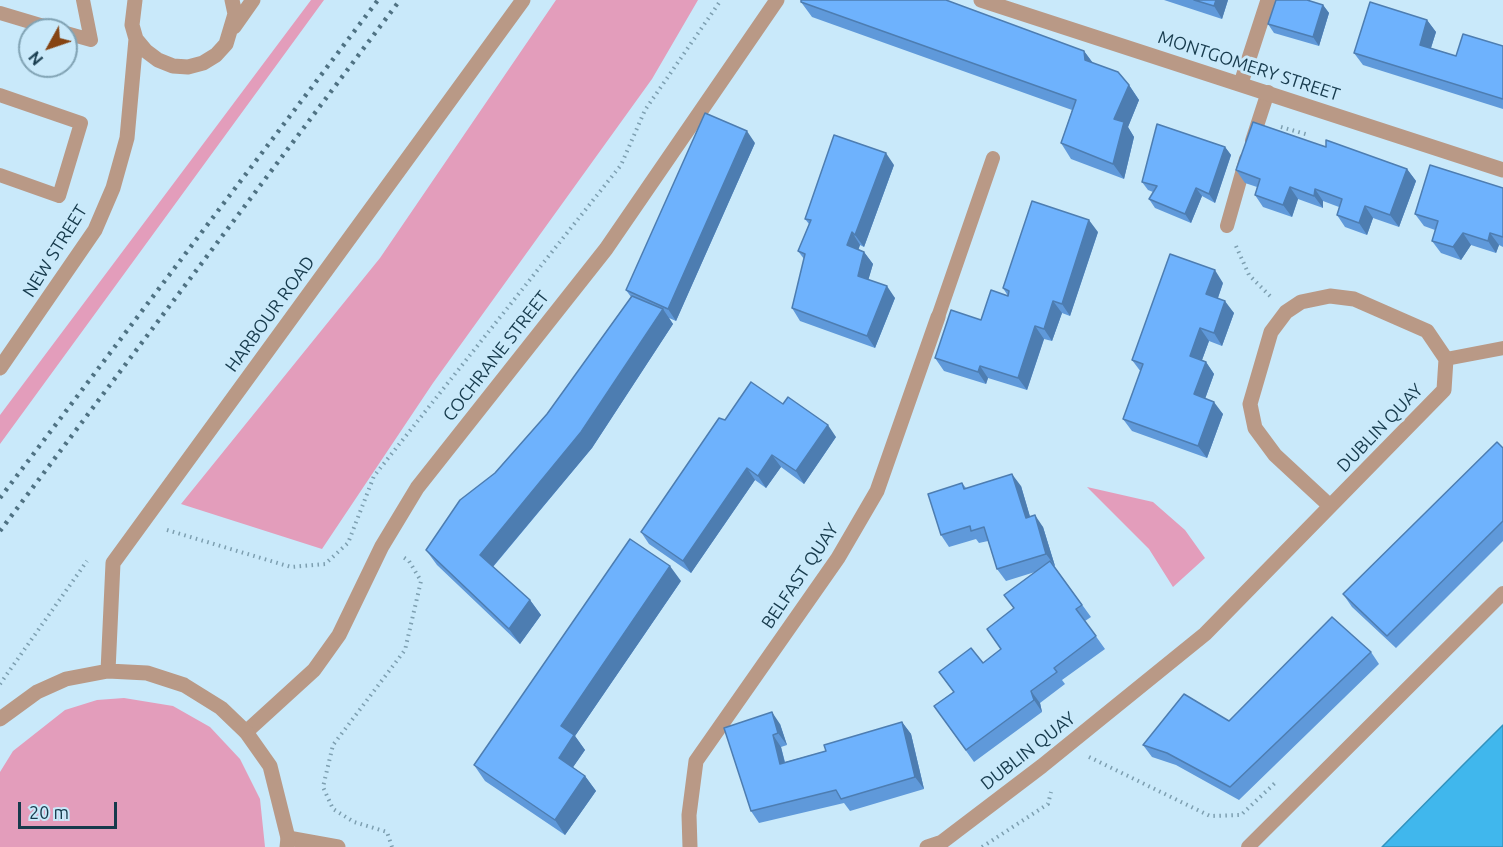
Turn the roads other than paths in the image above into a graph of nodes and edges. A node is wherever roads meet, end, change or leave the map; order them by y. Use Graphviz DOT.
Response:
graph roads {
  1 [pos="83,0"];
  2 [pos="232,0"];
  3 [pos="253,0"];
  4 [pos="523,0"];
  5 [pos="777,0"];
  6 [pos="981,0"];
  7 [pos="1268,0"];
  8 [pos="131,3"];
  9 [pos="0,14"];
  10 [pos="18,19"];
  11 [pos="232,29"];
  12 [pos="78,36"];
  13 [pos="136,39"];
  14 [pos="1241,83"];
  15 [pos="1268,92"];
  16 [pos="0,95"];
  17 [pos="993,158"];
  18 [pos="1503,171"];
  19 [pos="0,175"];
  20 [pos="1227,226"];
  21 [pos="938,316"];
  22 [pos="1503,348"];
  23 [pos="1446,359"];
  24 [pos="0,368"];
  25 [pos="1330,506"];
  26 [pos="1503,593"];
  27 [pos="108,671"];
  28 [pos="1,717"];
  29 [pos="246,732"];
  30 [pos="288,842"];
  31 [pos="338,847"];
  32 [pos="690,847"];
  33 [pos="927,847"];
  34 [pos="1248,847"];
  1 -- 12 [label="lane"];
  2 -- 11 [label="street"];
  3 -- 11 [label="street"];
  4 -- 27 [label="street, HARBOUR ROAD"];
  5 -- 29 [label="street, COCHRANE STREET"];
  6 -- 14 [label="street, MONTGOMERY STREET"];
  7 -- 14 [label="street"];
  8 -- 13 [label="street, NEW STREET"];
  9 -- 10 [label="lane"];
  11 -- 13 [label="street"];
  13 -- 24 [label="street, NEW STREET"];
  14 -- 15 [label="street, MONTGOMERY STREET"];
  15 -- 18 [label="street, MONTGOMERY STREET"];
  15 -- 20 [label="lane"];
  16 -- 19 [label="lane"];
  17 -- 21 [label="lane"];
  21 -- 32 [label="street, BELFAST QUAY"];
  22 -- 23 [label="lane"];
  23 -- 25 [label="street, DUBLIN QUAY"];
  23 -- 25 [label="street"];
  25 -- 33 [label="street, DUBLIN QUAY"];
  26 -- 34 [label="lane"];
  27 -- 28 [label="street"];
  27 -- 29 [label="street"];
  29 -- 30 [label="street"];
  30 -- 31 [label="street"];
}
